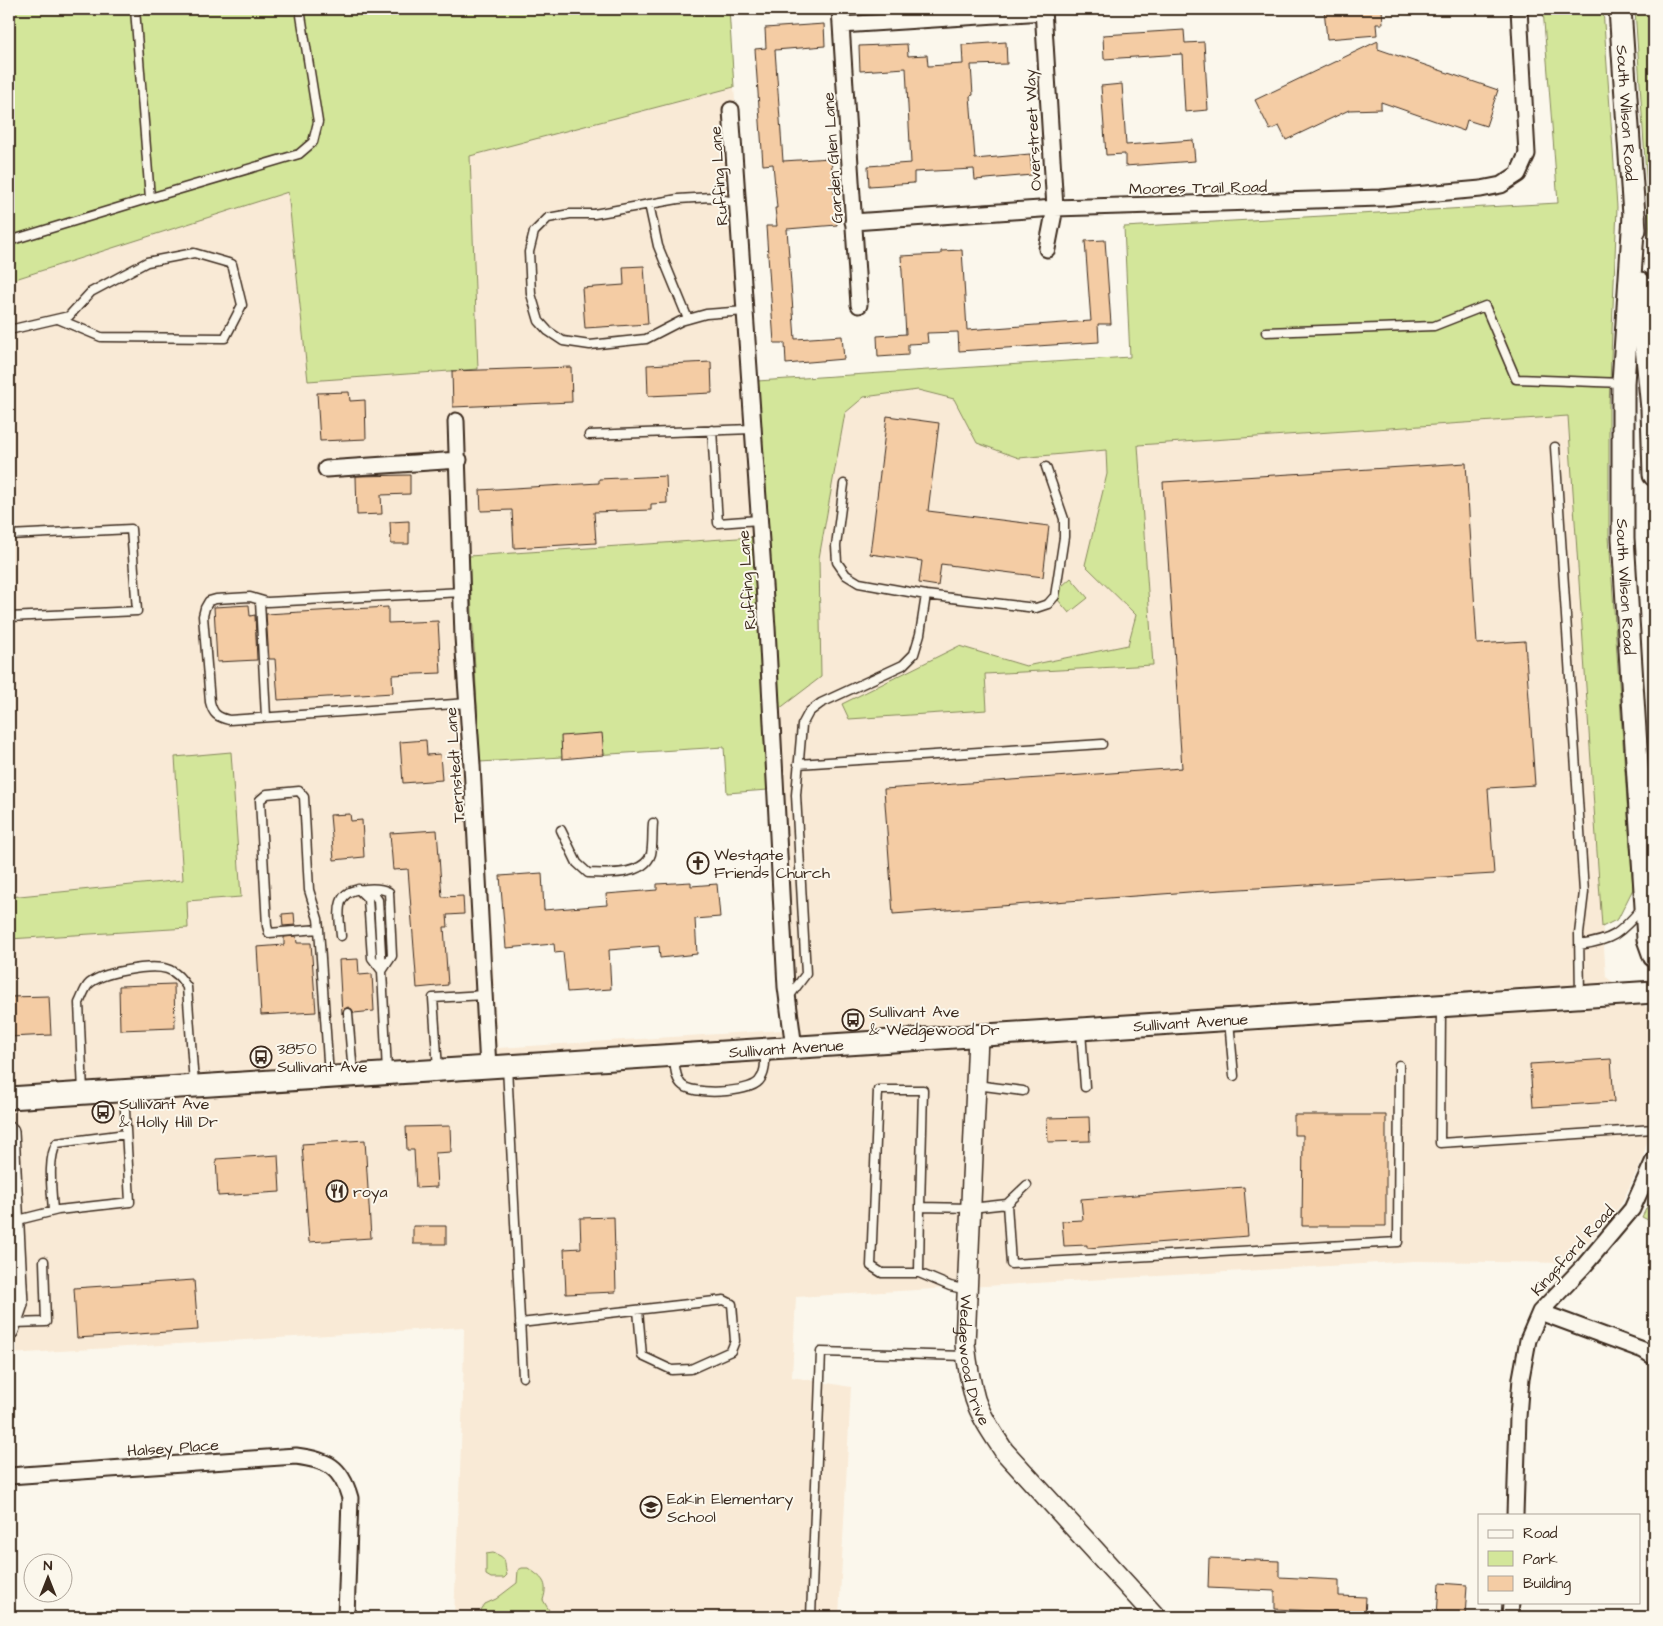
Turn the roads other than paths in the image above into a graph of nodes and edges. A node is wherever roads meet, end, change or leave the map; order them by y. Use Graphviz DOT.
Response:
graph roads {
  1 [pos="135,9"];
  2 [pos="300,9"];
  3 [pos="840,9"];
  4 [pos="1519,9"];
  5 [pos="1620,9"];
  6 [pos="1043,10"];
  7 [pos="841,25"];
  8 [pos="731,110"];
  9 [pos="150,198"];
  10 [pos="738,203"];
  11 [pos="649,204"];
  12 [pos="1054,208"];
  13 [pos="1634,216"];
  14 [pos="854,222"];
  15 [pos="9,241"];
  16 [pos="1048,249"];
  17 [pos="859,305"];
  18 [pos="745,311"];
  19 [pos="58,319"];
  20 [pos="688,320"];
  21 [pos="9,330"];
  22 [pos="1266,332"];
  23 [pos="1623,383"];
  24 [pos="456,421"];
  25 [pos="752,428"];
  26 [pos="712,430"];
  27 [pos="589,435"];
  28 [pos="1555,447"];
  29 [pos="458,460"];
  30 [pos="1046,466"];
  31 [pos="326,469"];
  32 [pos="1654,475"];
  33 [pos="844,484"];
  34 [pos="759,520"];
  35 [pos="9,535"];
  36 [pos="463,592"];
  37 [pos="926,595"];
  38 [pos="260,601"];
  39 [pos="9,617"];
  40 [pos="468,703"];
  41 [pos="266,717"];
  42 [pos="1102,744"];
  43 [pos="798,764"];
  44 [pos="653,823"];
  45 [pos="561,830"];
  46 [pos="358,889"];
  47 [pos="1646,903"];
  48 [pos="319,930"];
  49 [pos="341,936"];
  50 [pos="1579,945"];
  51 [pos="1654,956"];
  52 [pos="382,970"];
  53 [pos="1654,992"];
  54 [pos="484,995"];
  55 [pos="1580,996"];
  56 [pos="787,999"];
  57 [pos="1441,1006"];
  58 [pos="348,1013"];
  59 [pos="1228,1020"];
  60 [pos="1081,1029"];
  61 [pos="978,1037"];
  62 [pos="794,1048"];
  63 [pos="765,1050"];
  64 [pos="673,1056"];
  65 [pos="1399,1065"];
  66 [pos="498,1067"];
  67 [pos="438,1071"];
  68 [pos="387,1074"];
  69 [pos="1234,1076"];
  70 [pos="353,1077"];
  71 [pos="329,1078"];
  72 [pos="976,1085"];
  73 [pos="194,1087"];
  74 [pos="1085,1087"];
  75 [pos="1023,1091"];
  76 [pos="124,1092"];
  77 [pos="83,1094"];
  78 [pos="9,1098"];
  79 [pos="1654,1129"];
  80 [pos="9,1132"];
  81 [pos="126,1134"];
  82 [pos="1654,1160"];
  83 [pos="1027,1185"];
  84 [pos="1007,1204"];
  85 [pos="920,1207"];
  86 [pos="970,1208"];
  87 [pos="53,1211"];
  88 [pos="14,1221"];
  89 [pos="44,1261"];
  90 [pos="919,1273"];
  91 [pos="967,1290"];
  92 [pos="638,1310"];
  93 [pos="1540,1312"];
  94 [pos="520,1323"];
  95 [pos="10,1327"];
  96 [pos="966,1356"];
  97 [pos="1654,1357"];
  98 [pos="523,1377"];
  99 [pos="9,1476"];
  100 [pos="1515,1514"];
  101 [pos="1510,1604"];
  102 [pos="346,1617"];
  103 [pos="811,1617"];
  104 [pos="1156,1617"];
  105 [pos="1510,1617"];
  1 -- 9 [label="lane"];
  2 -- 9 [label="lane"];
  3 -- 7 [label="street, Garden Glen Lane"];
  4 -- 12 [label="street, Moores Trail Road"];
  5 -- 13 [label="main road, South Wilson Road"];
  6 -- 7 [label="street"];
  6 -- 12 [label="street, Overstreet Way"];
  7 -- 14 [label="street, Garden Glen Lane"];
  8 -- 10 [label="street, Ruffing Lane"];
  9 -- 15 [label="lane"];
  10 -- 11 [label="lane"];
  10 -- 18 [label="street, Ruffing Lane"];
  11 -- 20 [label="lane"];
  11 -- 20 [label="lane"];
  12 -- 14 [label="street, Moores Trail Road"];
  12 -- 16 [label="street, Overstreet Way"];
  13 -- 23 [label="main road, South Wilson Road"];
  13 -- 32 [label="main road, South Wilson Road"];
  14 -- 17 [label="street, Garden Glen Lane"];
  18 -- 20 [label="lane"];
  18 -- 25 [label="street, Ruffing Lane"];
  19 -- 19 [label="lane"];
  19 -- 21 [label="lane"];
  22 -- 23 [label="lane"];
  23 -- 47 [label="main road, South Wilson Road"];
  24 -- 29 [label="street, Ternstedt Lane"];
  25 -- 26 [label="lane"];
  25 -- 34 [label="street, Ruffing Lane"];
  26 -- 27 [label="lane"];
  26 -- 34 [label="lane"];
  28 -- 50 [label="lane"];
  29 -- 31 [label="street"];
  29 -- 36 [label="street, Ternstedt Lane"];
  30 -- 37 [label="lane"];
  33 -- 37 [label="lane"];
  34 -- 56 [label="street, Ruffing Lane"];
  35 -- 39 [label="lane"];
  36 -- 38 [label="lane"];
  36 -- 40 [label="street, Ternstedt Lane"];
  37 -- 43 [label="lane"];
  38 -- 41 [label="lane"];
  38 -- 41 [label="lane"];
  40 -- 41 [label="lane"];
  40 -- 54 [label="street, Ternstedt Lane"];
  42 -- 43 [label="lane"];
  43 -- 56 [label="lane"];
  44 -- 45 [label="lane"];
  46 -- 49 [label="lane"];
  46 -- 52 [label="lane"];
  46 -- 52 [label="lane"];
  47 -- 50 [label="lane"];
  47 -- 51 [label="main road, South Wilson Road"];
  48 -- 48 [label="lane"];
  48 -- 71 [label="lane"];
  50 -- 55 [label="lane"];
  52 -- 68 [label="lane"];
  53 -- 55 [label="main road, Sullivant Avenue"];
  54 -- 66 [label="street, Ternstedt Lane"];
  54 -- 67 [label="lane"];
  55 -- 57 [label="main road, Sullivant Avenue"];
  56 -- 62 [label="street, Ruffing Lane"];
  57 -- 59 [label="main road, Sullivant Avenue"];
  57 -- 79 [label="lane"];
  58 -- 70 [label="lane"];
  59 -- 60 [label="main road, Sullivant Avenue"];
  59 -- 69 [label="lane"];
  60 -- 61 [label="main road, Sullivant Avenue"];
  60 -- 74 [label="lane"];
  61 -- 62 [label="main road, Sullivant Avenue"];
  61 -- 72 [label="street, Wedgewood Drive"];
  62 -- 63 [label="main road, Sullivant Avenue"];
  63 -- 64 [label="main road, Sullivant Avenue"];
  63 -- 64 [label="lane"];
  64 -- 66 [label="main road, Sullivant Avenue"];
  65 -- 84 [label="lane"];
  66 -- 67 [label="main road, Sullivant Avenue"];
  66 -- 94 [label="lane"];
  67 -- 68 [label="main road, Sullivant Avenue"];
  68 -- 70 [label="main road, Sullivant Avenue"];
  70 -- 71 [label="main road, Sullivant Avenue"];
  71 -- 73 [label="main road, Sullivant Avenue"];
  72 -- 75 [label="lane"];
  72 -- 86 [label="street, Wedgewood Drive"];
  73 -- 76 [label="main road, Sullivant Avenue"];
  73 -- 77 [label="lane"];
  76 -- 77 [label="main road, Sullivant Avenue"];
  76 -- 81 [label="lane"];
  77 -- 78 [label="main road, Sullivant Avenue"];
  80 -- 88 [label="street"];
  81 -- 87 [label="lane"];
  81 -- 87 [label="lane"];
  82 -- 93 [label="street, Kingsford Road"];
  83 -- 84 [label="lane"];
  84 -- 86 [label="lane"];
  85 -- 86 [label="lane"];
  85 -- 90 [label="lane"];
  85 -- 90 [label="lane"];
  86 -- 91 [label="street, Wedgewood Drive"];
  87 -- 88 [label="lane"];
  88 -- 95 [label="street"];
  89 -- 95 [label="lane"];
  90 -- 91 [label="lane"];
  91 -- 96 [label="street, Wedgewood Drive"];
  92 -- 92 [label="lane"];
  92 -- 94 [label="lane"];
  93 -- 97 [label="street"];
  93 -- 100 [label="street, Kingsford Road"];
  94 -- 98 [label="lane"];
  96 -- 103 [label="lane"];
  96 -- 104 [label="street, Wedgewood Drive"];
  99 -- 102 [label="street, Halsey Place"];
  101 -- 105 [label="street"];
}
